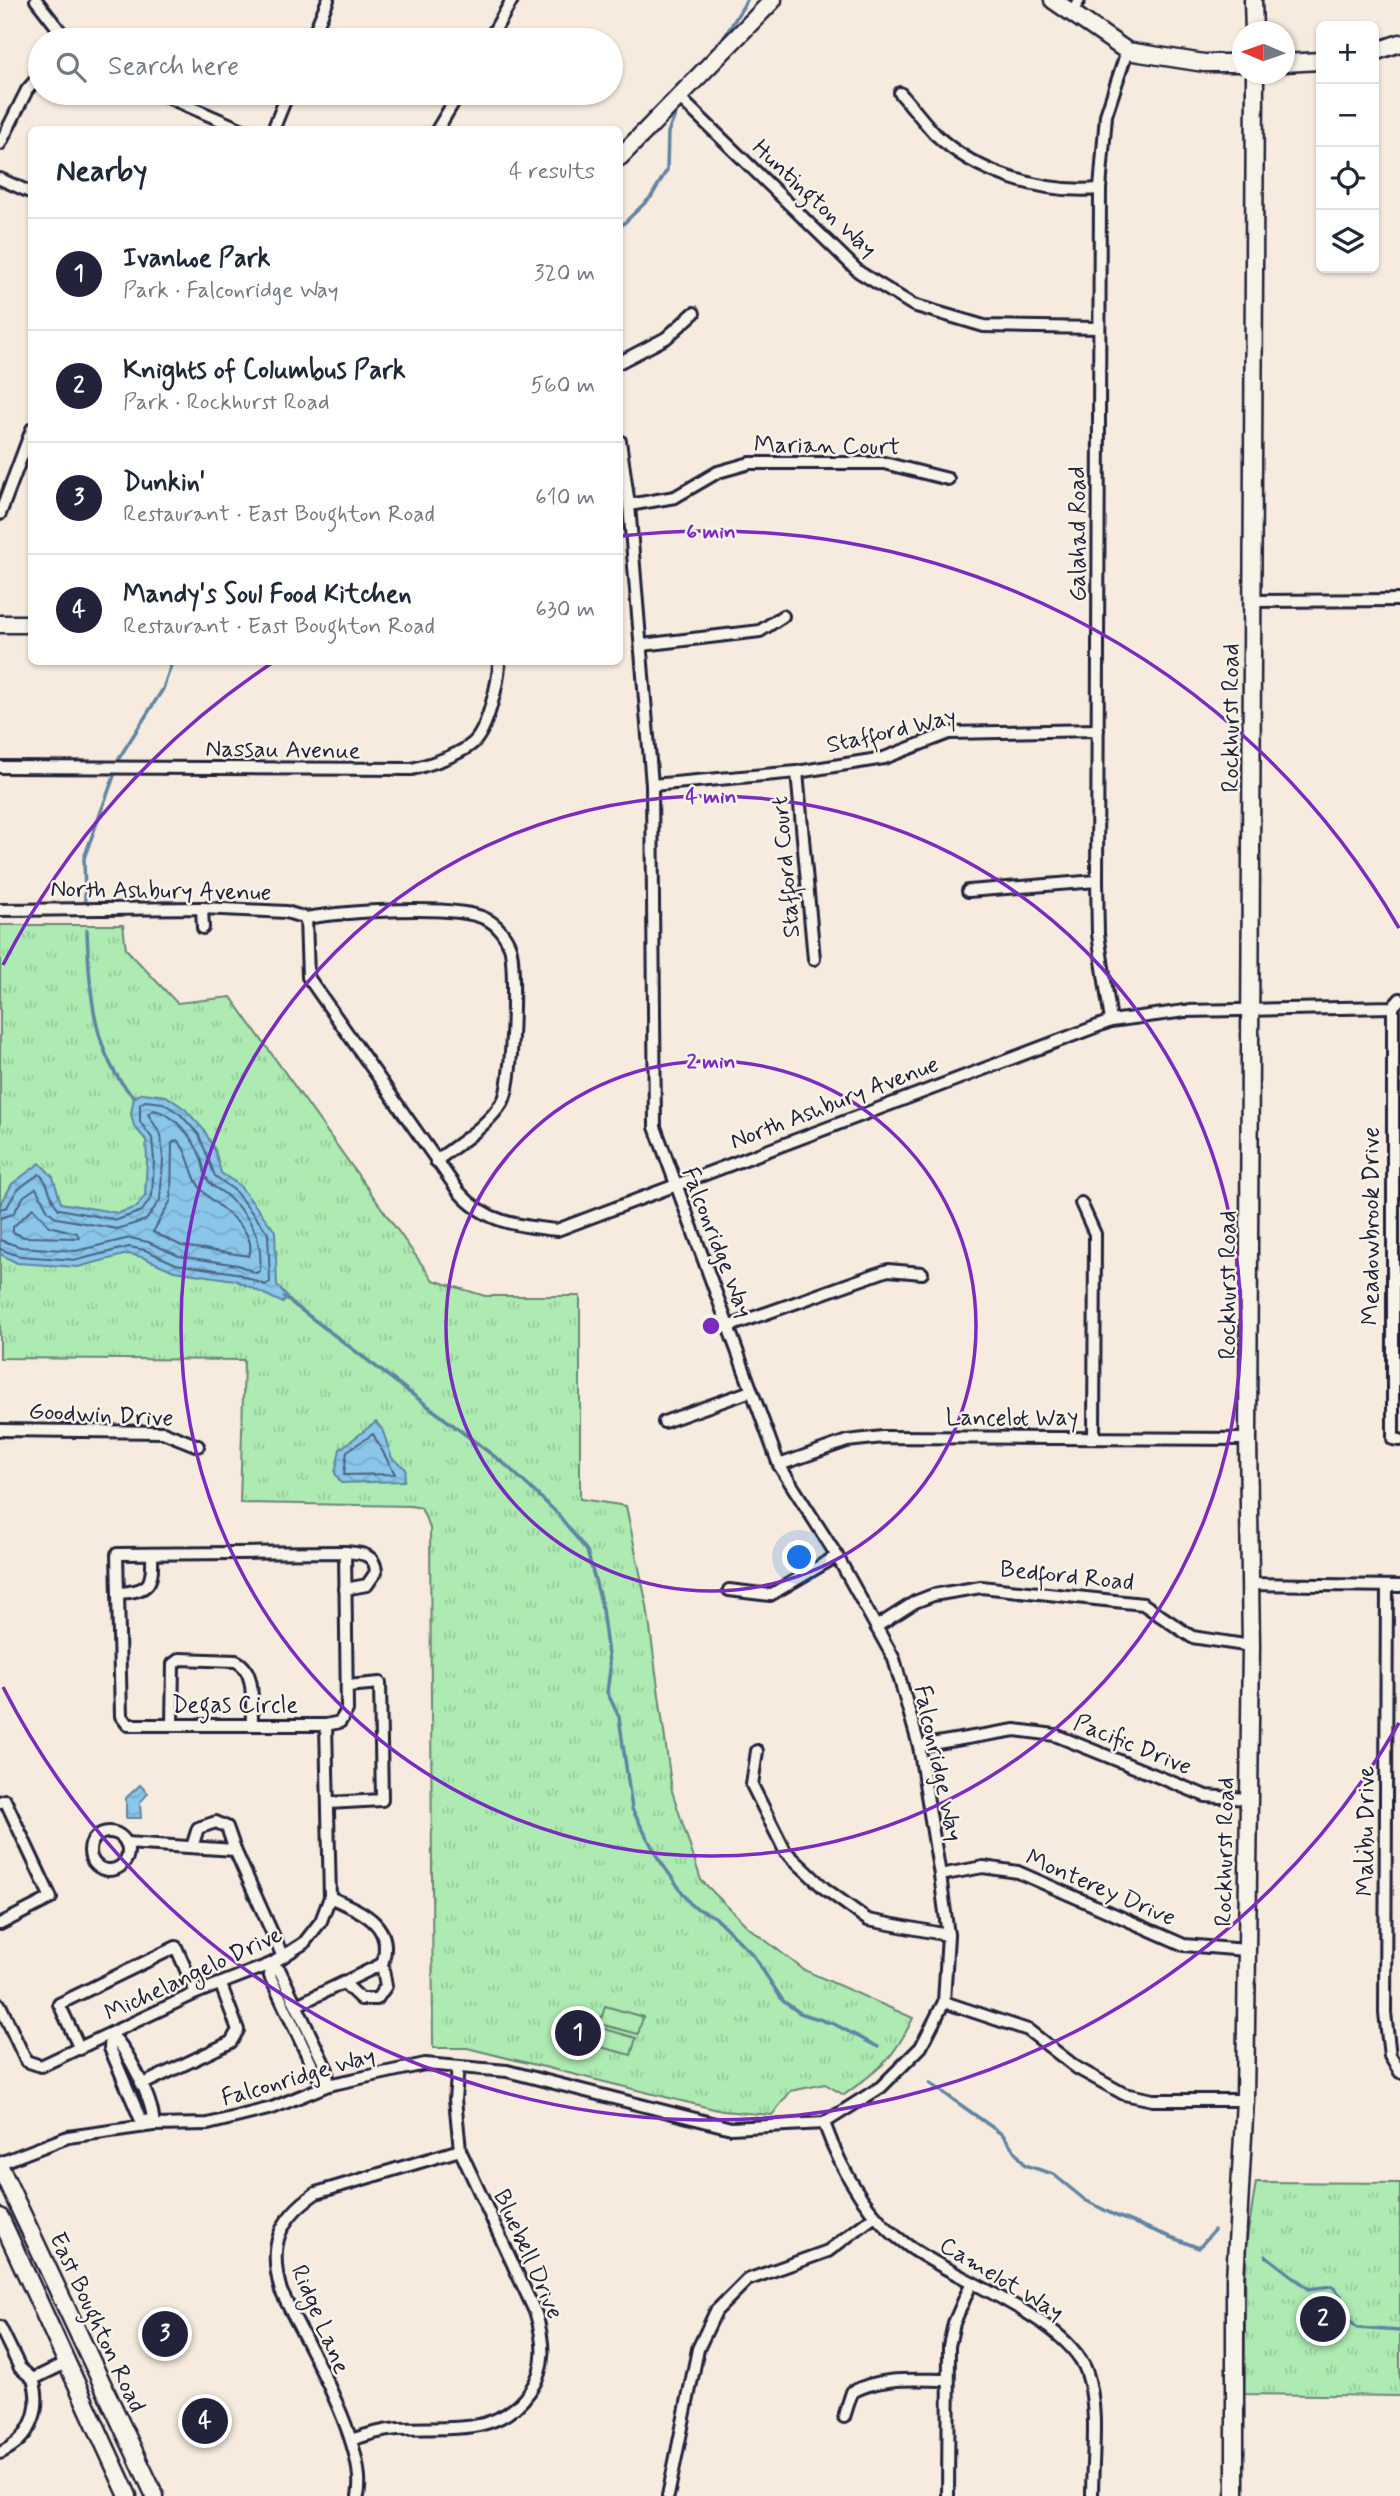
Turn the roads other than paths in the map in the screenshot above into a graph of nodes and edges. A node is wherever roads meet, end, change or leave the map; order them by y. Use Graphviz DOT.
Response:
graph roads {
  1 [pos="36,0"];
  2 [pos="328,0"];
  3 [pos="512,0"];
  4 [pos="773,0"];
  5 [pos="1053,0"];
  6 [pos="1253,0"];
  7 [pos="1075,7"];
  8 [pos="1254,21"];
  9 [pos="58,28"];
  10 [pos="315,28"];
  11 [pos="496,28"];
  12 [pos="1400,43"];
  13 [pos="1379,50"];
  14 [pos="1127,51"];
  15 [pos="1316,61"];
  16 [pos="1295,62"];
  17 [pos="1232,63"];
  18 [pos="1255,84"];
  19 [pos="28,89"];
  20 [pos="900,93"];
  21 [pos="680,97"];
  22 [pos="186,105"];
  23 [pos="283,105"];
  24 [pos="452,105"];
  25 [pos="234,126"];
  26 [pos="275,126"];
  27 [pos="439,126"];
  28 [pos="0,144"];
  29 [pos="623,154"];
  30 [pos="0,179"];
  31 [pos="1100,189"];
  32 [pos="28,191"];
  33 [pos="694,313"];
  34 [pos="1099,328"];
  35 [pos="623,360"];
  36 [pos="28,440"];
  37 [pos="623,462"];
  38 [pos="948,479"];
  39 [pos="629,505"];
  40 [pos="0,514"];
  41 [pos="1400,600"];
  42 [pos="1253,601"];
  43 [pos="783,616"];
  44 [pos="0,624"];
  45 [pos="28,624"];
  46 [pos="642,645"];
  47 [pos="499,665"];
  48 [pos="1098,730"];
  49 [pos="0,766"];
  50 [pos="797,772"];
  51 [pos="652,785"];
  52 [pos="1097,881"];
  53 [pos="968,891"];
  54 [pos="202,908"];
  55 [pos="0,910"];
  56 [pos="306,918"];
  57 [pos="203,928"];
  58 [pos="814,959"];
  59 [pos="1396,1003"];
  60 [pos="1251,1010"];
  61 [pos="1111,1020"];
  62 [pos="436,1161"];
  63 [pos="674,1185"];
  64 [pos="1081,1203"];
  65 [pos="922,1273"];
  66 [pos="727,1327"];
  67 [pos="751,1391"];
  68 [pos="664,1423"];
  69 [pos="0,1430"];
  70 [pos="1094,1438"];
  71 [pos="1248,1439"];
  72 [pos="1400,1440"];
  73 [pos="198,1447"];
  74 [pos="779,1465"];
  75 [pos="345,1552"];
  76 [pos="152,1554"];
  77 [pos="836,1556"];
  78 [pos="1249,1584"];
  79 [pos="1387,1586"];
  80 [pos="1400,1586"];
  81 [pos="345,1589"];
  82 [pos="729,1590"];
  83 [pos="118,1592"];
  84 [pos="876,1627"];
  85 [pos="1251,1646"];
  86 [pos="347,1686"];
  87 [pos="1386,1723"];
  88 [pos="1400,1723"];
  89 [pos="172,1725"];
  90 [pos="252,1725"];
  91 [pos="326,1725"];
  92 [pos="919,1746"];
  93 [pos="757,1751"];
  94 [pos="1247,1798"];
  95 [pos="0,1802"];
  96 [pos="328,1803"];
  97 [pos="126,1843"];
  98 [pos="192,1847"];
  99 [pos="235,1850"];
  100 [pos="1386,1858"];
  101 [pos="1400,1858"];
  102 [pos="940,1875"];
  103 [pos="330,1897"];
  104 [pos="0,1924"];
  105 [pos="948,1935"];
  106 [pos="1246,1950"];
  107 [pos="283,1957"];
  108 [pos="382,1964"];
  109 [pos="271,1965"];
  110 [pos="344,1983"];
  111 [pos="221,1985"];
  112 [pos="196,1993"];
  113 [pos="944,2002"];
  114 [pos="0,2005"];
  115 [pos="297,2005"];
  116 [pos="111,2035"];
  117 [pos="80,2049"];
  118 [pos="458,2067"];
  119 [pos="1400,2072"];
  120 [pos="141,2085"];
  121 [pos="328,2085"];
  122 [pos="1245,2100"];
  123 [pos="824,2123"];
  124 [pos="153,2125"];
  125 [pos="460,2150"];
  126 [pos="0,2165"];
  127 [pos="875,2216"];
  128 [pos="0,2217"];
  129 [pos="971,2284"];
  130 [pos="0,2327"];
  131 [pos="66,2362"];
  132 [pos="33,2379"];
  133 [pos="948,2380"];
  134 [pos="844,2417"];
  135 [pos="351,2440"];
  136 [pos="0,2453"];
  137 [pos="128,2496"];
  138 [pos="155,2496"];
  139 [pos="358,2496"];
  140 [pos="668,2496"];
  141 [pos="948,2496"];
  142 [pos="1091,2496"];
  143 [pos="1235,2496"];
  1 -- 9 [label="street"];
  2 -- 10 [label="street"];
  3 -- 11 [label="street"];
  4 -- 21 [label="street"];
  5 -- 7 [label="street"];
  6 -- 8 [label="street"];
  7 -- 14 [label="street"];
  12 -- 13 [label="street"];
  14 -- 17 [label="street"];
  14 -- 31 [label="street, Galahad Road"];
  15 -- 16 [label="street"];
  18 -- 42 [label="street, Rockhurst Road"];
  19 -- 28 [label="street"];
  20 -- 31 [label="street"];
  21 -- 29 [label="street"];
  21 -- 34 [label="street, Huntington Way"];
  22 -- 25 [label="street"];
  23 -- 26 [label="street"];
  24 -- 27 [label="street"];
  30 -- 32 [label="street"];
  31 -- 34 [label="street, Galahad Road"];
  33 -- 35 [label="street"];
  34 -- 48 [label="street, Galahad Road"];
  36 -- 40 [label="street"];
  37 -- 39 [label="street, Falconridge Way"];
  38 -- 39 [label="street, Marian Court"];
  39 -- 46 [label="street, Falconridge Way"];
  41 -- 42 [label="street"];
  42 -- 60 [label="street, Rockhurst Road"];
  43 -- 46 [label="street"];
  44 -- 45 [label="street"];
  46 -- 51 [label="street, Falconridge Way"];
  47 -- 49 [label="street, Nassau Avenue"];
  48 -- 50 [label="street, Stafford Way"];
  48 -- 52 [label="street, Galahad Road"];
  50 -- 51 [label="street, Stafford Way"];
  50 -- 58 [label="street, Stafford Court"];
  51 -- 63 [label="street, Falconridge Way"];
  52 -- 53 [label="street"];
  52 -- 61 [label="street, Galahad Road"];
  54 -- 55 [label="street, North Ashbury Avenue"];
  54 -- 56 [label="street, North Ashbury Avenue"];
  54 -- 57 [label="street"];
  56 -- 62 [label="street, North Ashbury Avenue"];
  56 -- 62 [label="street"];
  59 -- 60 [label="street, North Ashbury Avenue"];
  59 -- 72 [label="street, Meadowbrook Drive"];
  60 -- 61 [label="street, North Ashbury Avenue"];
  60 -- 71 [label="street, Rockhurst Road"];
  61 -- 63 [label="street, North Ashbury Avenue"];
  62 -- 63 [label="street, North Ashbury Avenue"];
  63 -- 66 [label="street, Falconridge Way"];
  64 -- 70 [label="street"];
  65 -- 66 [label="street"];
  66 -- 67 [label="street, Falconridge Way"];
  67 -- 68 [label="street"];
  67 -- 74 [label="street, Falconridge Way"];
  69 -- 73 [label="street, Goodwin Drive"];
  70 -- 71 [label="street, Lancelot Way"];
  70 -- 74 [label="street, Lancelot Way"];
  71 -- 78 [label="street, Rockhurst Road"];
  74 -- 77 [label="street, Falconridge Way"];
  75 -- 76 [label="street, Degas Circle"];
  75 -- 81 [label="street, Degas Circle"];
  75 -- 81 [label="street, Degas Circle"];
  76 -- 83 [label="street"];
  76 -- 83 [label="street, Degas Circle"];
  77 -- 82 [label="street"];
  77 -- 84 [label="street, Falconridge Way"];
  78 -- 79 [label="street"];
  78 -- 85 [label="street, Rockhurst Road"];
  79 -- 80 [label="street"];
  79 -- 87 [label="street, Malibu Drive"];
  81 -- 86 [label="street, Degas Circle"];
  83 -- 89 [label="street, Degas Circle"];
  84 -- 85 [label="street, Bedford Road"];
  84 -- 92 [label="street, Falconridge Way"];
  85 -- 94 [label="street, Rockhurst Road"];
  86 -- 91 [label="street, Degas Circle"];
  86 -- 96 [label="street"];
  87 -- 88 [label="street"];
  87 -- 100 [label="street, Malibu Drive"];
  89 -- 90 [label="street, Degas Circle"];
  89 -- 90 [label="street"];
  90 -- 91 [label="street, Degas Circle"];
  91 -- 96 [label="street, Michelangelo Drive"];
  92 -- 94 [label="street, Pacific Drive"];
  92 -- 102 [label="street, Falconridge Way"];
  93 -- 105 [label="street"];
  94 -- 106 [label="street, Rockhurst Road"];
  95 -- 104 [label="street"];
  96 -- 103 [label="street, Michelangelo Drive"];
  97 -- 98 [label="street"];
  98 -- 99 [label="street"];
  98 -- 99 [label="street"];
  99 -- 107 [label="street"];
  100 -- 101 [label="street"];
  100 -- 119 [label="street, Malibu Drive"];
  102 -- 105 [label="street, Falconridge Way"];
  102 -- 106 [label="street, Monterey Drive"];
  103 -- 107 [label="street, Michelangelo Drive"];
  103 -- 108 [label="street"];
  105 -- 113 [label="street, Falconridge Way"];
  106 -- 122 [label="street, Rockhurst Road"];
  107 -- 109 [label="street, Michelangelo Drive"];
  108 -- 110 [label="street"];
  108 -- 110 [label="street"];
  109 -- 111 [label="street, Michelangelo Drive"];
  109 -- 115 [label="street"];
  109 -- 121 [label="street"];
  110 -- 115 [label="street"];
  111 -- 112 [label="street, Michelangelo Drive"];
  111 -- 120 [label="street"];
  112 -- 116 [label="street, Michelangelo Drive"];
  112 -- 117 [label="street"];
  113 -- 122 [label="street"];
  113 -- 123 [label="street, Falconridge Way"];
  114 -- 117 [label="street, Michelangelo Drive"];
  115 -- 121 [label="street"];
  116 -- 117 [label="street, Michelangelo Drive"];
  116 -- 120 [label="street"];
  116 -- 124 [label="street"];
  118 -- 121 [label="street, Falconridge Way"];
  118 -- 123 [label="street, Falconridge Way"];
  118 -- 125 [label="street, Bluebell Drive"];
  120 -- 124 [label="street"];
  121 -- 124 [label="street, Falconridge Way"];
  122 -- 143 [label="street, Rockhurst Road"];
  123 -- 127 [label="street, Camelot Way"];
  124 -- 126 [label="street, Falconridge Way"];
  125 -- 135 [label="street, Ridge Lane"];
  125 -- 135 [label="street, Bluebell Drive"];
  126 -- 138 [label="street, East Boughton Road"];
  127 -- 129 [label="street, Camelot Way"];
  127 -- 140 [label="street"];
  128 -- 131 [label="street, East Boughton Road"];
  129 -- 133 [label="street"];
  129 -- 142 [label="street, Camelot Way"];
  130 -- 132 [label="street"];
  131 -- 132 [label="street"];
  131 -- 137 [label="street, East Boughton Road"];
  132 -- 136 [label="street"];
  133 -- 134 [label="street"];
  133 -- 141 [label="street"];
  135 -- 139 [label="street, Ridge Lane"];
}
